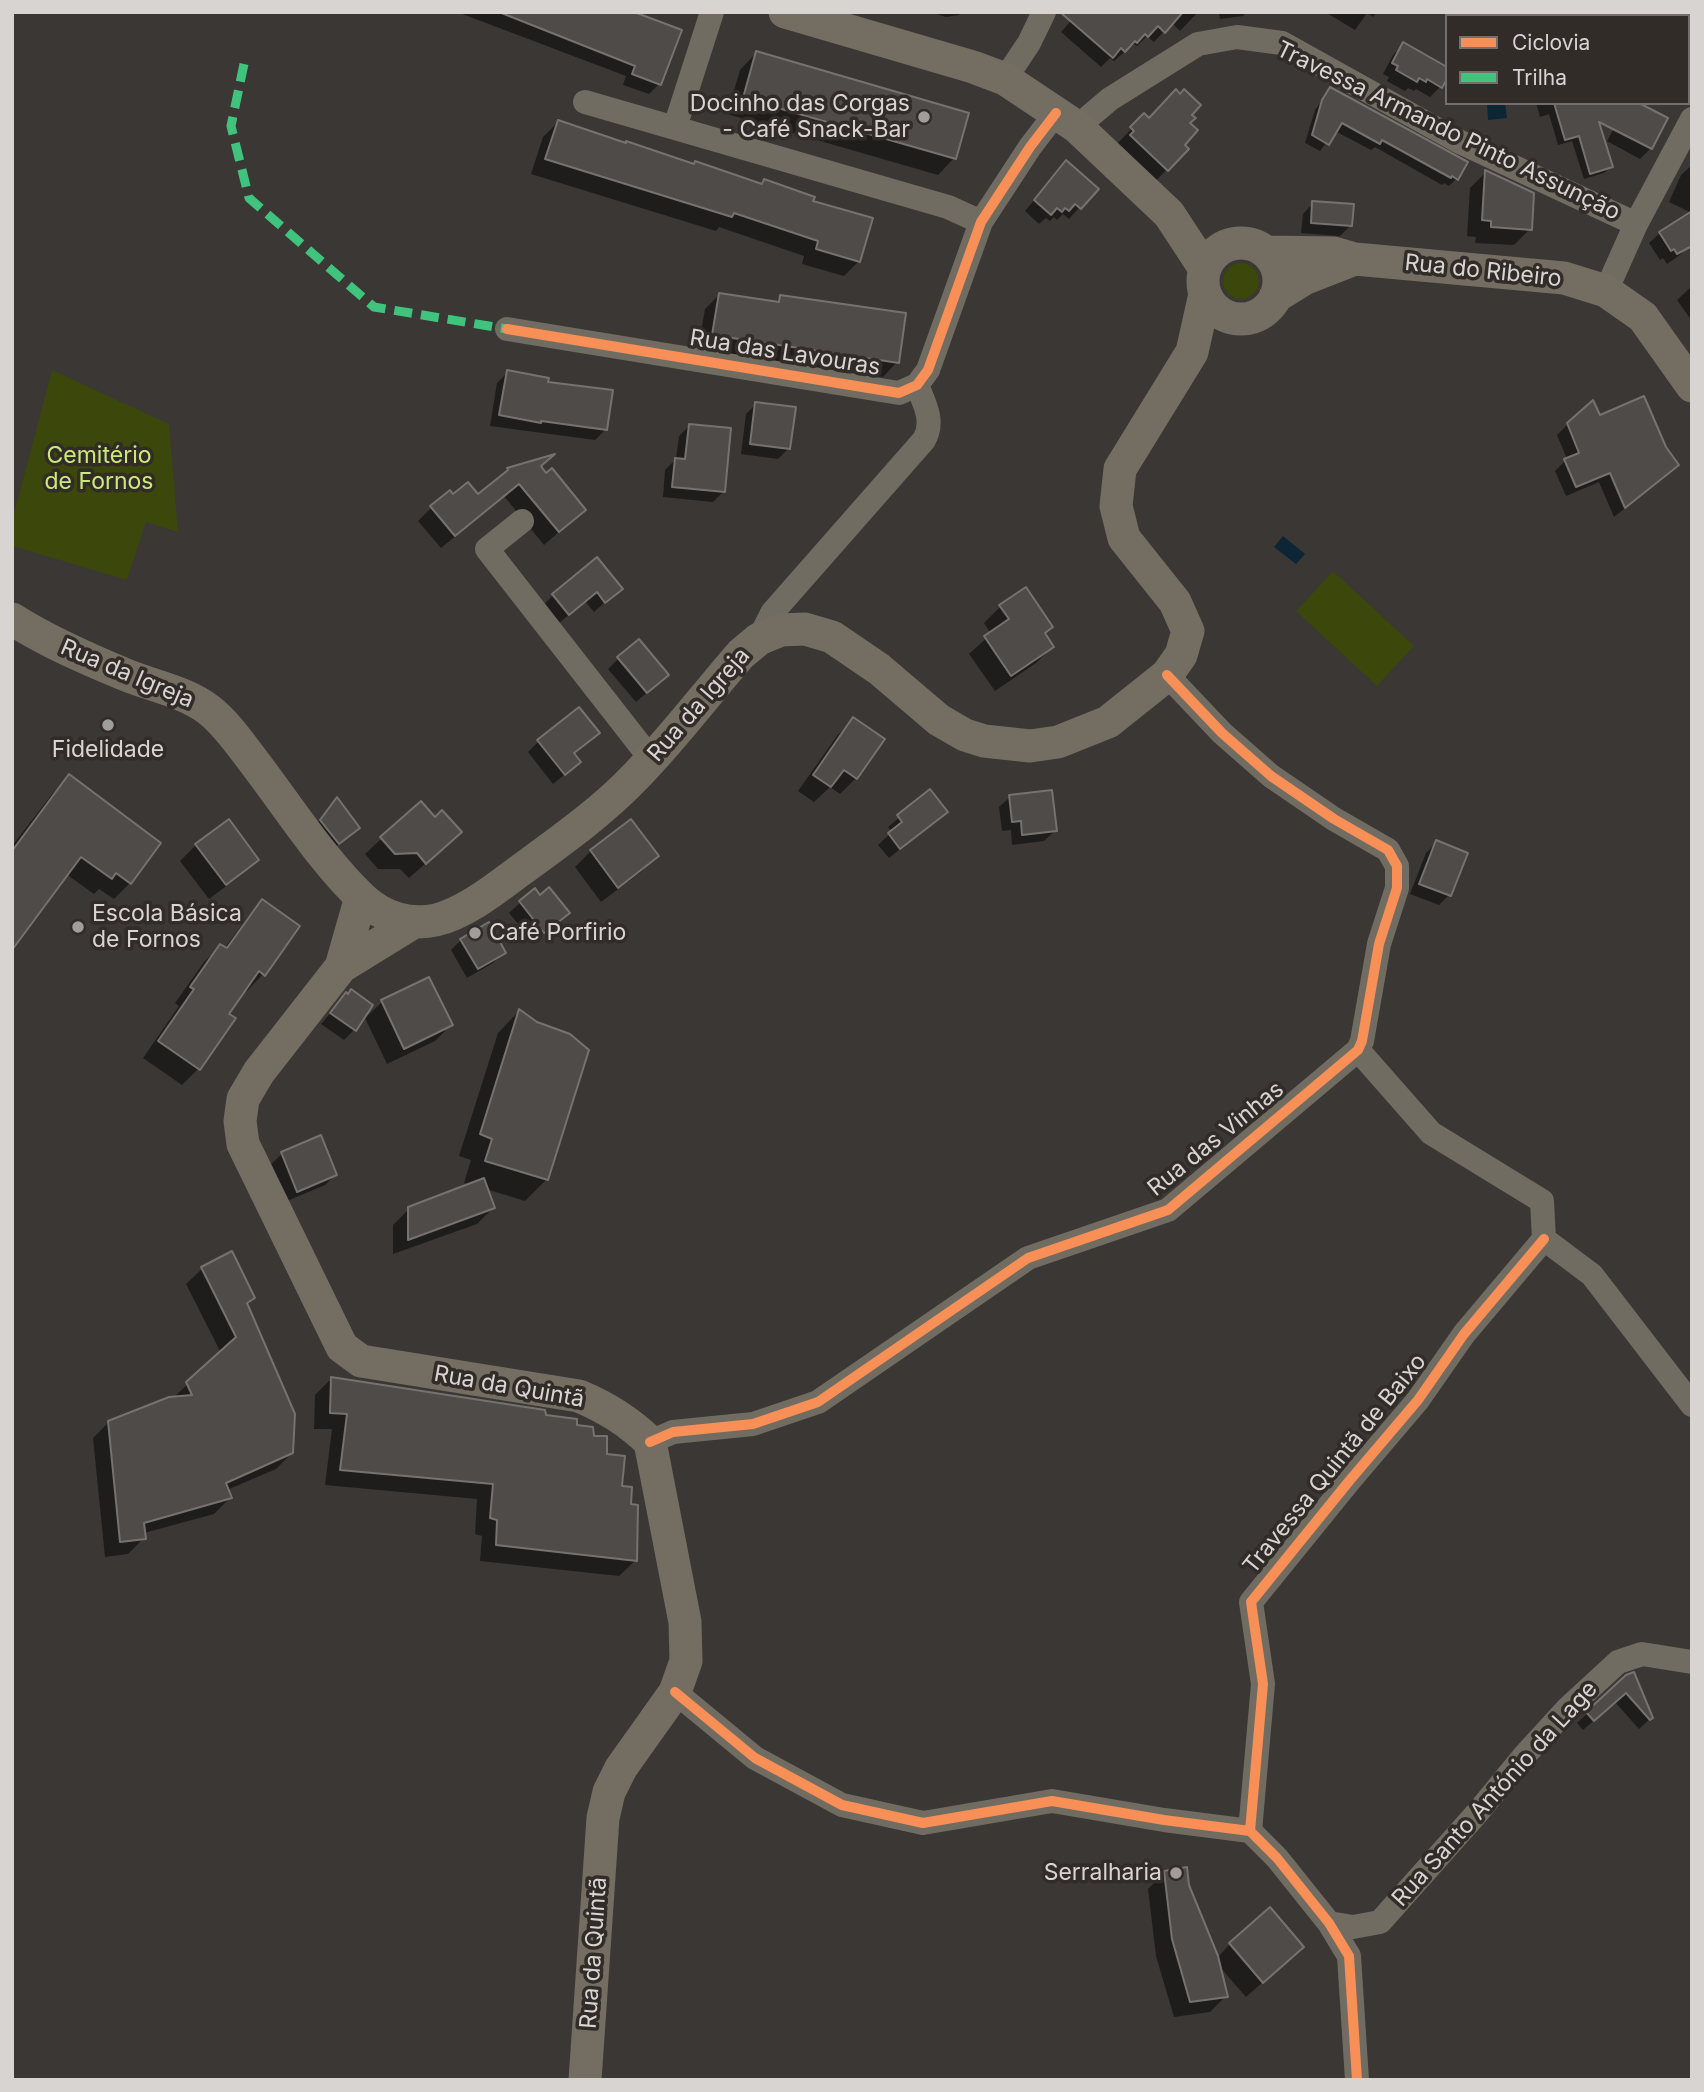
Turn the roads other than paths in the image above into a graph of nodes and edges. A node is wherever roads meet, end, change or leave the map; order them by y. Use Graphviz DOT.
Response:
graph roads {
  1 [pos="712,12"];
  2 [pos="785,12"];
  3 [pos="1044,12"];
  4 [pos="1005,79"];
  5 [pos="585,102"];
  6 [pos="1692,119"];
  7 [pos="1067,120"];
  8 [pos="676,127"];
  9 [pos="1168,214"];
  10 [pos="981,222"];
  11 [pos="1636,224"];
  12 [pos="1231,244"];
  13 [pos="1266,252"];
  14 [pos="1355,259"];
  15 [pos="1205,281"];
  16 [pos="1606,291"];
  17 [pos="1275,297"];
  18 [pos="1246,318"];
  19 [pos="507,329"];
  20 [pos="1192,352"];
  21 [pos="1687,368"];
  22 [pos="916,385"];
  23 [pos="522,521"];
  24 [pos="12,619"];
  25 [pos="759,639"];
  26 [pos="1167,675"];
  27 [pos="651,759"];
  28 [pos="361,897"];
  29 [pos="414,922"];
  30 [pos="341,967"];
  31 [pos="1357,1050"];
  32 [pos="1544,1239"];
  33 [pos="1692,1405"];
  34 [pos="650,1443"];
  35 [pos="1692,1662"];
  36 [pos="675,1692"];
  37 [pos="1250,1831"];
  38 [pos="1380,1922"];
  39 [pos="1329,1923"];
  40 [pos="1349,1956"];
  41 [pos="585,2080"];
  42 [pos="1357,2080"];
  1 -- 8 [label="street"];
  2 -- 4 [label="main road"];
  3 -- 4 [label="street"];
  4 -- 7 [label="main road"];
  5 -- 8 [label="street"];
  6 -- 11 [label="street"];
  7 -- 9 [label="main road"];
  7 -- 10 [label="street"];
  7 -- 11 [label="street, Travessa Armando Pinto Assunção"];
  8 -- 10 [label="street"];
  9 -- 12 [label="main road"];
  9 -- 15 [label="main road"];
  10 -- 22 [label="street"];
  11 -- 16 [label="street"];
  12 -- 13 [label="main road"];
  12 -- 15 [label="main road"];
  13 -- 14 [label="main road, Rua do Ribeiro"];
  13 -- 17 [label="main road"];
  14 -- 16 [label="main road, Rua do Ribeiro"];
  14 -- 17 [label="main road, Rua do Ribeiro"];
  15 -- 18 [label="main road"];
  15 -- 20 [label="main road, Rua da Igreja"];
  16 -- 21 [label="main road, Rua do Ribeiro"];
  17 -- 18 [label="main road"];
  18 -- 20 [label="main road, Rua da Igreja"];
  19 -- 22 [label="street, Rua das Lavouras"];
  20 -- 26 [label="main road, Rua da Igreja"];
  22 -- 25 [label="street"];
  23 -- 27 [label="street"];
  24 -- 28 [label="main road, Rua da Igreja"];
  25 -- 26 [label="main road, Rua da Igreja"];
  25 -- 27 [label="main road, Rua da Igreja"];
  26 -- 31 [label="street"];
  27 -- 29 [label="main road, Rua da Igreja"];
  28 -- 29 [label="main road, Rua da Igreja"];
  28 -- 30 [label="main road, Rua da Quintã"];
  29 -- 30 [label="main road, Rua da Quintã"];
  30 -- 34 [label="main road, Rua da Quintã"];
  31 -- 32 [label="street"];
  31 -- 34 [label="street, Rua das Vinhas"];
  32 -- 33 [label="street"];
  32 -- 37 [label="street, Travessa Quintã de Baixo"];
  34 -- 36 [label="main road, Rua da Quintã"];
  35 -- 38 [label="street, Rua Santo António da Lage"];
  36 -- 37 [label="street"];
  36 -- 41 [label="main road, Rua da Quintã"];
  37 -- 39 [label="street"];
  38 -- 39 [label="street, Rua Santo António da Lage"];
  38 -- 40 [label="street, Rua Santo António da Lage"];
  39 -- 40 [label="street"];
  40 -- 42 [label="street"];
}
